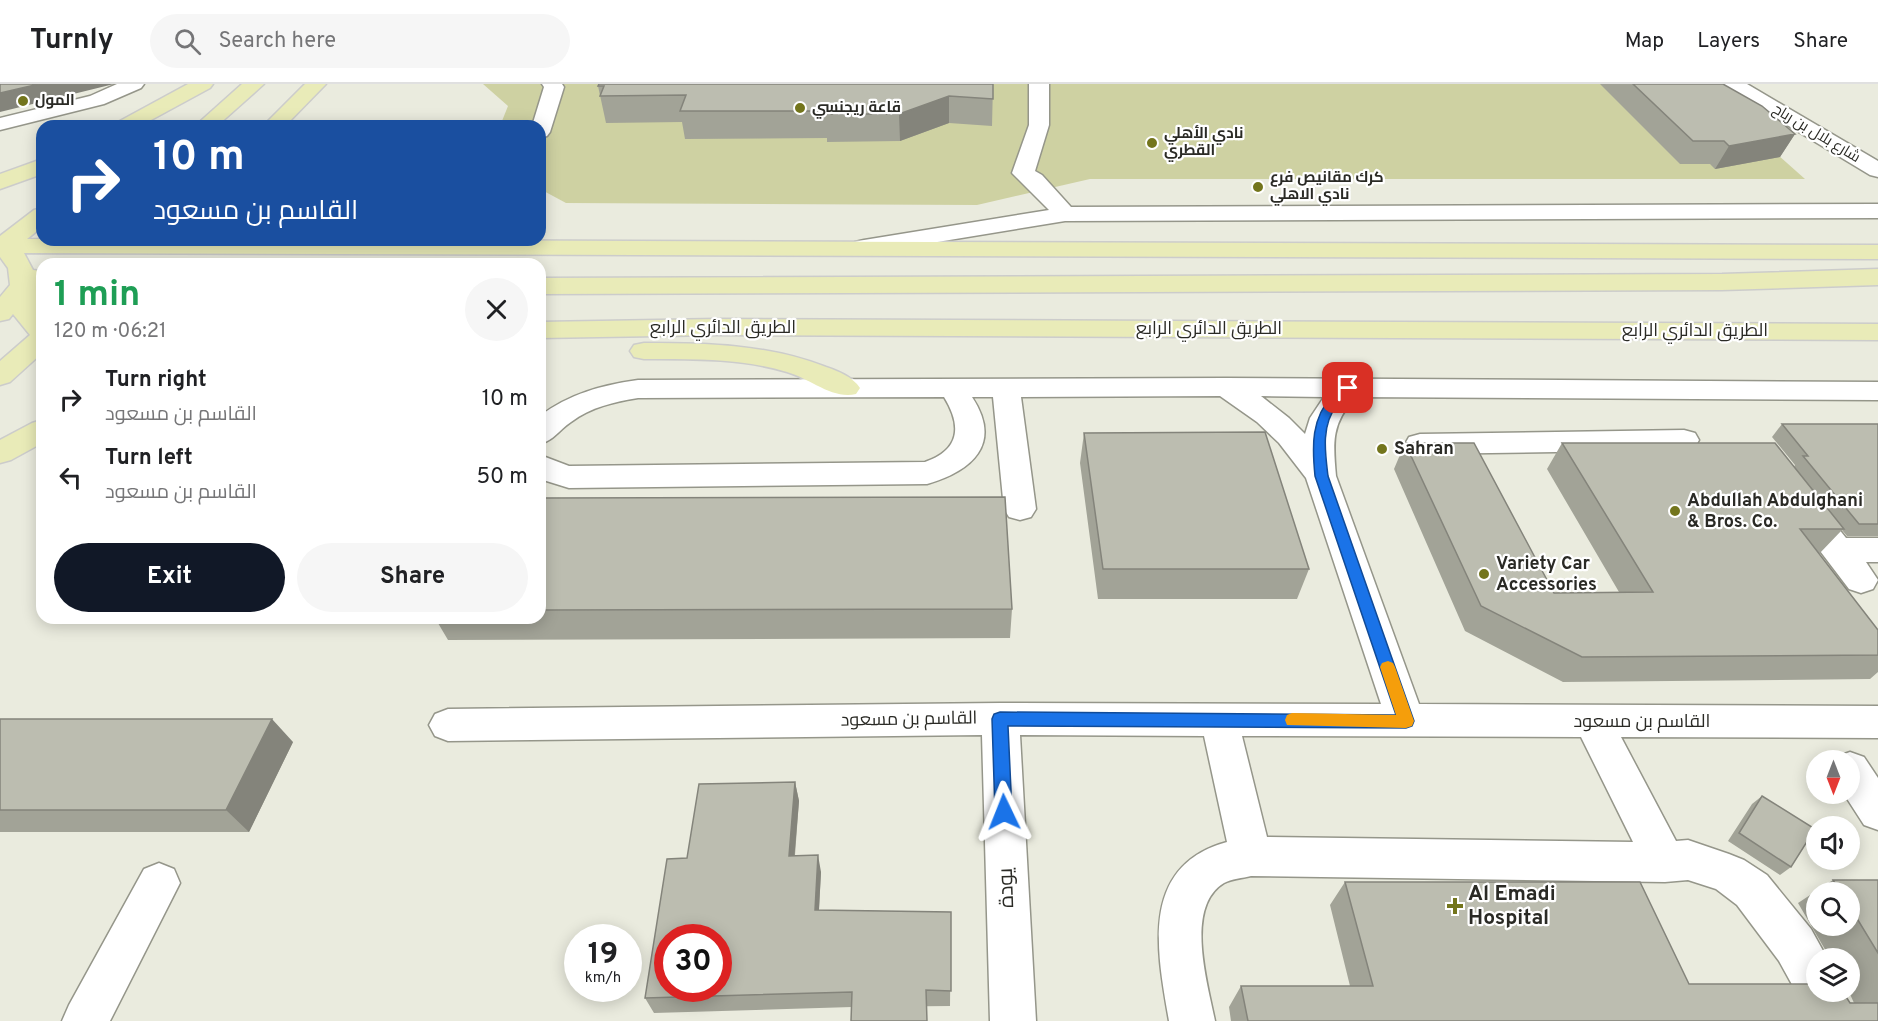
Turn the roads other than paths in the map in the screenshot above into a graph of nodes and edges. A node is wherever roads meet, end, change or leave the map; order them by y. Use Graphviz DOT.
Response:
graph roads {
  1 [pos="134,84"];
  2 [pos="204,84"];
  3 [pos="254,84"];
  4 [pos="316,84"];
  5 [pos="552,84"];
  6 [pos="1039,84"];
  7 [pos="1734,84"];
  8 [pos="291,116"];
  9 [pos="135,120"];
  10 [pos="159,120"];
  11 [pos="212,120"];
  12 [pos="544,120"];
  13 [pos="0,124"];
  14 [pos="36,168"];
  15 [pos="1875,173"];
  16 [pos="0,182"];
  17 [pos="1878,211"];
  18 [pos="1065,214"];
  19 [pos="36,220"];
  20 [pos="36,245"];
  21 [pos="66,246"];
  22 [pos="147,246"];
  23 [pos="149,246"];
  24 [pos="277,246"];
  25 [pos="456,246"];
  26 [pos="1,247"];
  27 [pos="864,247"];
  28 [pos="465,249"];
  29 [pos="1878,252"];
  30 [pos="53,258"];
  31 [pos="123,258"];
  32 [pos="135,258"];
  33 [pos="1878,277"];
  34 [pos="25,286"];
  35 [pos="546,286"];
  36 [pos="0,313"];
  37 [pos="36,329"];
  38 [pos="546,330"];
  39 [pos="1847,332"];
  40 [pos="1878,332"];
  41 [pos="0,334"];
  42 [pos="36,335"];
  43 [pos="1878,338"];
  44 [pos="36,341"];
  45 [pos="546,350"];
  46 [pos="0,376"];
  47 [pos="1226,387"];
  48 [pos="846,388"];
  49 [pos="952,388"];
  50 [pos="1006,388"];
  51 [pos="1348,388"];
  52 [pos="1878,391"];
  53 [pos="551,416"];
  54 [pos="970,427"];
  55 [pos="1012,428"];
  56 [pos="36,433"];
  57 [pos="1684,440"];
  58 [pos="1420,444"];
  59 [pos="0,453"];
  60 [pos="546,469"];
  61 [pos="1321,476"];
  62 [pos="1787,486"];
  63 [pos="1020,508"];
  64 [pos="1837,550"];
  65 [pos="1878,550"];
  66 [pos="1861,580"];
  67 [pos="1000,719"];
  68 [pos="1219,719"];
  69 [pos="1406,721"];
  70 [pos="1593,722"];
  71 [pos="1819,722"];
  72 [pos="1878,722"];
  73 [pos="448,725"];
  74 [pos="1837,750"];
  75 [pos="1860,784"];
  76 [pos="1878,812"];
  77 [pos="1251,856"];
  78 [pos="1665,862"];
  79 [pos="159,883"];
  80 [pos="1806,965"];
  81 [pos="1827,1002"];
  82 [pos="85,1021"];
  83 [pos="1013,1021"];
  84 [pos="1191,1021"];
  85 [pos="1839,1021"];
  1 -- 13 [label="street"];
  2 -- 9 [label="main road"];
  2 -- 10 [label="main road"];
  3 -- 11 [label="main road"];
  4 -- 8 [label="main road"];
  5 -- 12 [label="street"];
  6 -- 18 [label="street"];
  7 -- 15 [label="street, شارع بلال بن رباح"];
  14 -- 16 [label="main road"];
  17 -- 18 [label="street"];
  18 -- 27 [label="street"];
  19 -- 26 [label="main road"];
  20 -- 26 [label="main road"];
  21 -- 30 [label="main road"];
  22 -- 31 [label="main road"];
  23 -- 32 [label="main road"];
  24 -- 28 [label="main road"];
  25 -- 28 [label="main road"];
  26 -- 34 [label="main road"];
  27 -- 28 [label="main road"];
  27 -- 29 [label="main road"];
  33 -- 35 [label="main road"];
  34 -- 36 [label="main road"];
  34 -- 37 [label="main road"];
  38 -- 39 [label="main road, الطريق الدائري الرابع"];
  39 -- 40 [label="main road, الطريق الدائري الرابع"];
  39 -- 43 [label="main road"];
  41 -- 42 [label="main road"];
  44 -- 46 [label="main road"];
  45 -- 48 [label="main road"];
  47 -- 50 [label="street"];
  47 -- 51 [label="street"];
  47 -- 61 [label="street"];
  48 -- 49 [label="street"];
  48 -- 53 [label="street"];
  49 -- 50 [label="street"];
  49 -- 54 [label="street"];
  50 -- 55 [label="street"];
  51 -- 52 [label="street"];
  51 -- 61 [label="street"];
  54 -- 55 [label="street"];
  54 -- 60 [label="street"];
  55 -- 63 [label="street"];
  56 -- 59 [label="main road"];
  57 -- 58 [label="street"];
  61 -- 69 [label="street"];
  62 -- 64 [label="street"];
  64 -- 65 [label="street"];
  64 -- 66 [label="street"];
  67 -- 68 [label="street, القاسم بن مسعود"];
  67 -- 73 [label="street, القاسم بن مسعود"];
  67 -- 83 [label="street, يودة"];
  68 -- 69 [label="street, القاسم بن مسعود"];
  68 -- 77 [label="street"];
  69 -- 70 [label="street, القاسم بن مسعود"];
  70 -- 71 [label="street, القاسم بن مسعود"];
  70 -- 78 [label="street"];
  71 -- 72 [label="street, القاسم بن مسعود"];
  71 -- 74 [label="street"];
  75 -- 76 [label="street"];
  77 -- 78 [label="street"];
  77 -- 84 [label="street"];
  78 -- 80 [label="street"];
  79 -- 82 [label="street"];
  81 -- 85 [label="street"];
}
